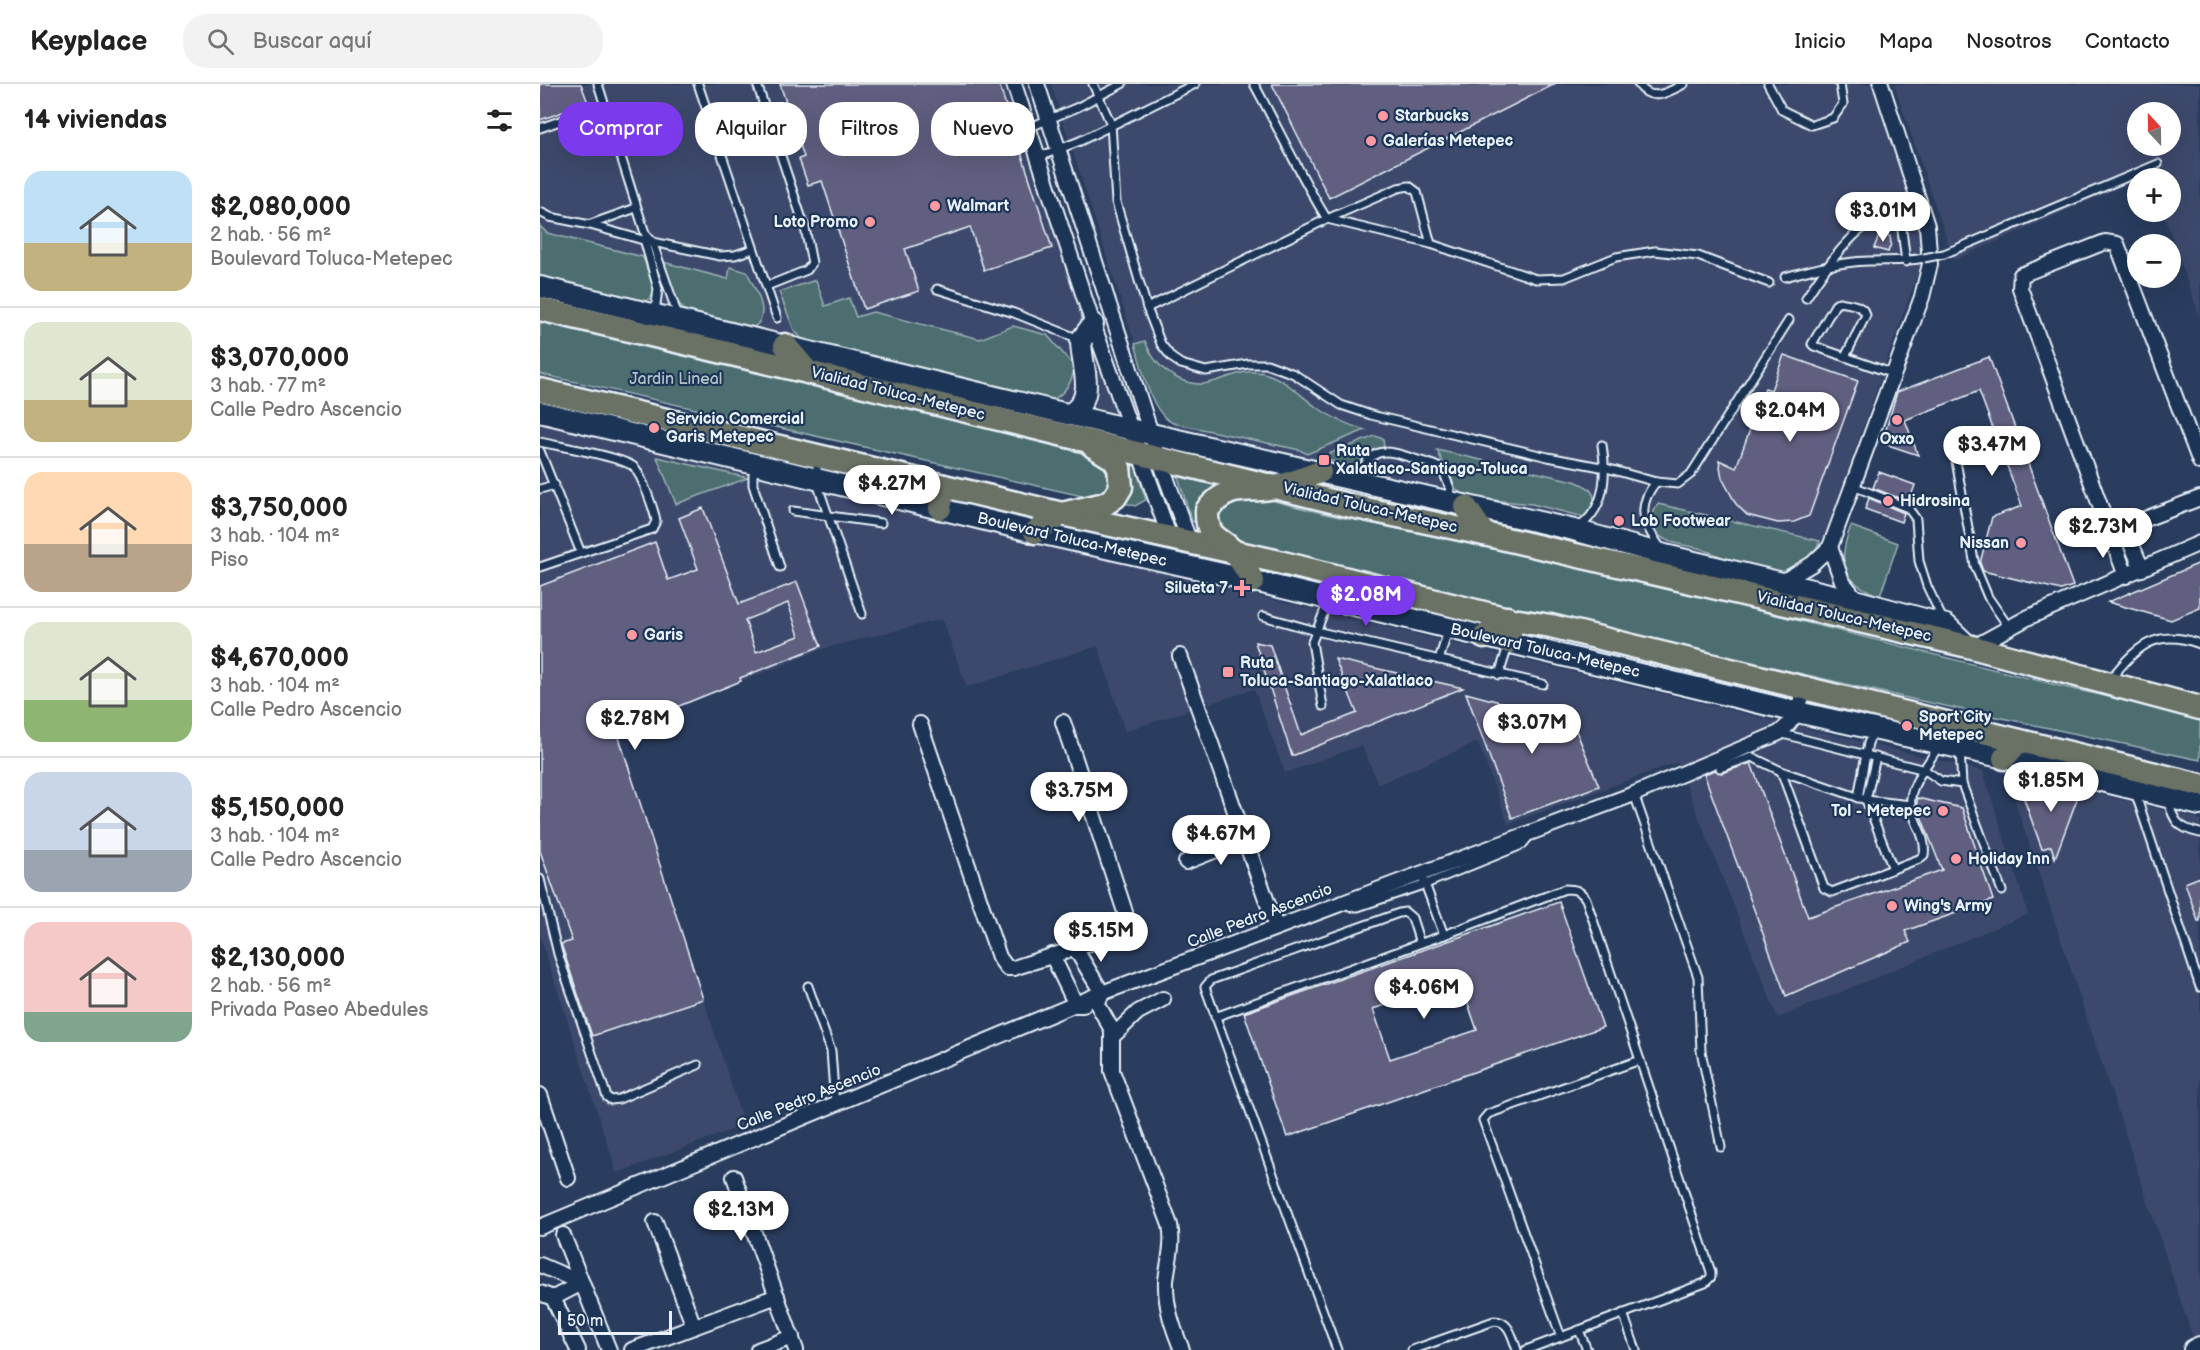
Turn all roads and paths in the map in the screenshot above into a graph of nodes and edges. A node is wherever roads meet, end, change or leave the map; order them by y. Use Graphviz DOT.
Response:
graph roads {
  1 [pos="598,84"];
  2 [pos="698,84"];
  3 [pos="758,84"];
  4 [pos="1014,84"];
  5 [pos="1037,84"];
  6 [pos="1093,84"];
  7 [pos="1122,84"];
  8 [pos="1195,84"];
  9 [pos="1254,84"];
  10 [pos="1638,84"];
  11 [pos="1684,84"];
  12 [pos="1768,84"];
  13 [pos="1840,84"];
  14 [pos="1881,84"];
  15 [pos="1099,96"];
  16 [pos="604,102"];
  17 [pos="1020,102"];
  18 [pos="1049,120"];
  19 [pos="558,122"];
  20 [pos="1111,124"];
  21 [pos="1035,125"];
  22 [pos="540,128"];
  23 [pos="1059,150"];
  24 [pos="1035,154"];
  25 [pos="620,156"];
  26 [pos="1036,158"];
  27 [pos="2157,164"];
  28 [pos="636,208"];
  29 [pos="540,212"];
  30 [pos="1327,219"];
  31 [pos="590,225"];
  32 [pos="647,238"];
  33 [pos="1431,244"];
  34 [pos="753,249"];
  35 [pos="1906,262"];
  36 [pos="1827,265"];
  37 [pos="1785,277"];
  38 [pos="1769,283"];
  39 [pos="540,286"];
  40 [pos="767,286"];
  41 [pos="937,289"];
  42 [pos="1806,298"];
  43 [pos="1147,308"];
  44 [pos="540,309"];
  45 [pos="654,315"];
  46 [pos="777,318"];
  47 [pos="680,320"];
  48 [pos="1789,320"];
  49 [pos="1087,332"];
  50 [pos="785,345"];
  51 [pos="1845,357"];
  52 [pos="808,372"];
  53 [pos="1894,374"];
  54 [pos="540,390"];
  55 [pos="540,412"];
  56 [pos="1070,414"];
  57 [pos="1129,429"];
  58 [pos="1151,434"];
  59 [pos="1087,441"];
  60 [pos="540,442"];
  61 [pos="1602,445"];
  62 [pos="1954,450"];
  63 [pos="540,452"];
  64 [pos="1137,453"];
  65 [pos="1159,458"];
  66 [pos="2200,462"];
  67 [pos="759,464"];
  68 [pos="818,467"];
  69 [pos="1606,468"];
  70 [pos="1320,472"];
  71 [pos="1357,480"];
  72 [pos="1656,482"];
  73 [pos="555,485"];
  74 [pos="944,486"];
  75 [pos="1853,486"];
  76 [pos="1275,487"];
  77 [pos="540,489"];
  78 [pos="1239,489"];
  79 [pos="2200,498"];
  80 [pos="1457,505"];
  81 [pos="1028,506"];
  82 [pos="1356,507"];
  83 [pos="940,508"];
  84 [pos="793,511"];
  85 [pos="1062,514"];
  86 [pos="828,515"];
  87 [pos="881,523"];
  88 [pos="1574,530"];
  89 [pos="2117,530"];
  90 [pos="1033,532"];
  91 [pos="1484,534"];
  92 [pos="1180,541"];
  93 [pos="2200,543"];
  94 [pos="1830,547"];
  95 [pos="581,553"];
  96 [pos="1236,554"];
  97 [pos="1665,555"];
  98 [pos="1275,561"];
  99 [pos="540,567"];
  100 [pos="780,567"];
  101 [pos="2142,569"];
  102 [pos="2126,576"];
  103 [pos="1255,581"];
  104 [pos="1782,582"];
  105 [pos="1329,599"];
  106 [pos="1858,601"];
  107 [pos="862,614"];
  108 [pos="1263,616"];
  109 [pos="1510,619"];
  110 [pos="1946,624"];
  111 [pos="2008,626"];
  112 [pos="1448,628"];
  113 [pos="1316,631"];
  114 [pos="1484,637"];
  115 [pos="1509,642"];
  116 [pos="2200,644"];
  117 [pos="1971,646"];
  118 [pos="1180,656"];
  119 [pos="1439,660"];
  120 [pos="1499,675"];
  121 [pos="2108,683"];
  122 [pos="1543,684"];
  123 [pos="1804,688"];
  124 [pos="1323,706"];
  125 [pos="2200,708"];
  126 [pos="1797,712"];
  127 [pos="1063,722"];
  128 [pos="920,724"];
  129 [pos="1875,730"];
  130 [pos="1779,733"];
  131 [pos="2021,742"];
  132 [pos="1939,745"];
  133 [pos="1960,750"];
  134 [pos="1867,754"];
  135 [pos="1876,757"];
  136 [pos="2004,758"];
  137 [pos="2032,764"];
  138 [pos="1720,768"];
  139 [pos="1925,770"];
  140 [pos="1781,771"];
  141 [pos="1962,784"];
  142 [pos="2200,785"];
  143 [pos="2134,789"];
  144 [pos="1634,794"];
  145 [pos="2167,797"];
  146 [pos="1858,798"];
  147 [pos="1866,800"];
  148 [pos="1911,805"];
  149 [pos="2200,805"];
  150 [pos="2200,833"];
  151 [pos="1244,840"];
  152 [pos="1186,862"];
  153 [pos="1893,869"];
  154 [pos="1424,878"];
  155 [pos="540,879"];
  156 [pos="2002,891"];
  157 [pos="1276,927"];
  158 [pos="1444,934"];
  159 [pos="1420,943"];
  160 [pos="1075,948"];
  161 [pos="1052,956"];
  162 [pos="808,986"];
  163 [pos="2200,987"];
  164 [pos="1100,999"];
  165 [pos="1163,999"];
  166 [pos="1076,1005"];
  167 [pos="1215,1017"];
  168 [pos="1113,1036"];
  169 [pos="1640,1060"];
  170 [pos="698,1065"];
  171 [pos="540,1095"];
  172 [pos="835,1105"];
  173 [pos="1721,1148"];
  174 [pos="734,1177"];
  175 [pos="568,1178"];
  176 [pos="656,1222"];
  177 [pos="540,1227"];
  178 [pos="563,1235"];
  179 [pos="540,1265"];
  180 [pos="582,1284"];
  181 [pos="547,1295"];
  182 [pos="777,1296"];
  183 [pos="1623,1313"];
  184 [pos="694,1327"];
  185 [pos="1579,1330"];
  186 [pos="1561,1337"];
  187 [pos="794,1344"];
  188 [pos="2200,1347"];
  189 [pos="578,1350"];
  190 [pos="609,1350"];
  191 [pos="633,1350"];
  192 [pos="758,1350"];
  193 [pos="1182,1350"];
  194 [pos="1338,1350"];
  195 [pos="1412,1350"];
  196 [pos="1517,1350"];
  197 [pos="1526,1350"];
  198 [pos="1587,1350"];
  199 [pos="1636,1350"];
  200 [pos="2194,1350"];
  1 -- 16 [label="lane"];
  2 -- 34 [label="lane"];
  3 -- 40 [label="lane"];
  4 -- 17 [label="street"];
  5 -- 18 [label="street"];
  6 -- 15 [label="lane"];
  7 -- 15 [label="lane"];
  8 -- 20 [label="lane"];
  9 -- 30 [label="lane"];
  10 -- 11 [label="lane"];
  12 -- 13 [label="lane"];
  14 -- 53 [label="street"];
  15 -- 18 [label="lane"];
  15 -- 20 [label="lane"];
  18 -- 21 [label="lane"];
  18 -- 23 [label="street"];
  19 -- 22 [label="lane"];
  20 -- 23 [label="lane"];
  20 -- 43 [label="lane"];
  23 -- 26 [label="lane"];
  23 -- 58 [label="street"];
  24 -- 26 [label="street"];
  25 -- 28 [label="lane"];
  26 -- 49 [label="street"];
  27 -- 35 [label="lane, bridge"];
  28 -- 31 [label="lane"];
  28 -- 32 [label="lane"];
  29 -- 31 [label="lane"];
  30 -- 33 [label="lane"];
  30 -- 33 [label="lane"];
  30 -- 43 [label="lane"];
  31 -- 32 [label="lane"];
  32 -- 34 [label="lane"];
  32 -- 45 [label="lane"];
  32 -- 47 [label="lane"];
  33 -- 38 [label="lane"];
  34 -- 40 [label="lane"];
  35 -- 36 [label="lane"];
  35 -- 36 [label="lane"];
  36 -- 37 [label="lane"];
  36 -- 42 [label="lane"];
  39 -- 45 [label="main road"];
  40 -- 46 [label="lane"];
  41 -- 49 [label="lane"];
  43 -- 69 [label="lane"];
  44 -- 52 [label="highway, Vialidad Toluca-Metepec"];
  45 -- 47 [label="main road"];
  47 -- 50 [label="main road"];
  48 -- 72 [label="lane"];
  49 -- 56 [label="main road"];
  49 -- 57 [label="street"];
  50 -- 52 [label="highway"];
  50 -- 56 [label="main road"];
  51 -- 51 [label="lane"];
  51 -- 53 [label="lane"];
  52 -- 59 [label="highway, Vialidad Toluca-Metepec"];
  53 -- 75 [label="street"];
  54 -- 68 [label="highway"];
  55 -- 67 [label="main road, Boulevard Toluca-Metepec"];
  56 -- 57 [label="main road"];
  57 -- 58 [label="main road"];
  57 -- 64 [label="street"];
  58 -- 65 [label="street"];
  58 -- 70 [label="main road"];
  59 -- 64 [label="highway, Vialidad Toluca-Metepec"];
  59 -- 85 [label="highway"];
  60 -- 95 [label="lane"];
  61 -- 69 [label="lane"];
  62 -- 111 [label="lane"];
  63 -- 73 [label="lane"];
  64 -- 65 [label="highway, Vialidad Toluca-Metepec"];
  64 -- 92 [label="street"];
  65 -- 76 [label="highway, Vialidad Toluca-Metepec"];
  65 -- 92 [label="street"];
  66 -- 89 [label="street"];
  67 -- 68 [label="main road, Boulevard Toluca-Metepec"];
  67 -- 100 [label="lane"];
  68 -- 74 [label="highway"];
  68 -- 83 [label="main road, Boulevard Toluca-Metepec"];
  68 -- 86 [label="lane"];
  69 -- 72 [label="lane"];
  69 -- 88 [label="lane"];
  70 -- 71 [label="main road"];
  70 -- 76 [label="highway"];
  71 -- 80 [label="main road"];
  71 -- 80 [label="lane"];
  72 -- 97 [label="lane"];
  73 -- 77 [label="lane"];
  73 -- 95 [label="lane"];
  74 -- 81 [label="highway"];
  74 -- 83 [label="highway"];
  75 -- 94 [label="street"];
  75 -- 110 [label="lane"];
  76 -- 78 [label="highway"];
  76 -- 82 [label="highway, Vialidad Toluca-Metepec"];
  78 -- 82 [label="highway"];
  78 -- 96 [label="highway"];
  79 -- 89 [label="street"];
  80 -- 88 [label="main road"];
  80 -- 91 [label="highway"];
  81 -- 85 [label="highway"];
  81 -- 90 [label="highway"];
  82 -- 91 [label="highway, Vialidad Toluca-Metepec"];
  83 -- 90 [label="main road, Boulevard Toluca-Metepec"];
  84 -- 86 [label="lane"];
  85 -- 90 [label="highway"];
  85 -- 92 [label="highway"];
  86 -- 87 [label="lane"];
  86 -- 107 [label="lane"];
  88 -- 97 [label="main road"];
  89 -- 101 [label="street"];
  89 -- 102 [label="street"];
  90 -- 103 [label="main road, Boulevard Toluca-Metepec"];
  91 -- 117 [label="highway, Vialidad Toluca-Metepec"];
  92 -- 96 [label="highway"];
  93 -- 101 [label="street"];
  94 -- 104 [label="street"];
  94 -- 106 [label="street"];
  95 -- 99 [label="lane"];
  96 -- 98 [label="highway"];
  96 -- 103 [label="highway"];
  97 -- 104 [label="main road"];
  98 -- 103 [label="highway"];
  98 -- 109 [label="highway"];
  101 -- 102 [label="street"];
  102 -- 111 [label="street"];
  103 -- 105 [label="main road, Boulevard Toluca-Metepec"];
  104 -- 106 [label="main road"];
  105 -- 112 [label="main road, Boulevard Toluca-Metepec"];
  105 -- 113 [label="lane"];
  106 -- 110 [label="main road"];
  108 -- 113 [label="lane"];
  109 -- 114 [label="highway"];
  109 -- 115 [label="highway"];
  109 -- 123 [label="highway"];
  110 -- 117 [label="main road"];
  111 -- 117 [label="street"];
  112 -- 114 [label="main road, Boulevard Toluca-Metepec"];
  112 -- 119 [label="lane"];
  113 -- 119 [label="lane"];
  113 -- 124 [label="lane"];
  114 -- 115 [label="main road, Boulevard Toluca-Metepec"];
  115 -- 120 [label="lane"];
  115 -- 126 [label="main road, Boulevard Toluca-Metepec"];
  116 -- 121 [label="lane"];
  117 -- 121 [label="highway, Vialidad Toluca-Metepec"];
  118 -- 151 [label="street"];
  119 -- 120 [label="lane"];
  120 -- 122 [label="lane"];
  121 -- 125 [label="highway, Vialidad Toluca-Metepec"];
  123 -- 126 [label="street, Calle Pedro Ascencio"];
  123 -- 131 [label="highway"];
  126 -- 129 [label="main road, Boulevard Toluca-Metepec"];
  126 -- 130 [label="street, Calle Pedro Ascencio"];
  127 -- 160 [label="street"];
  128 -- 161 [label="street"];
  129 -- 132 [label="main road, Boulevard Toluca-Metepec"];
  129 -- 134 [label="lane"];
  130 -- 134 [label="lane"];
  130 -- 144 [label="street, Calle Pedro Ascencio"];
  131 -- 136 [label="highway"];
  131 -- 137 [label="highway"];
  131 -- 142 [label="highway"];
  132 -- 133 [label="main road, Boulevard Toluca-Metepec"];
  132 -- 139 [label="lane"];
  133 -- 136 [label="main road, Boulevard Toluca-Metepec"];
  133 -- 141 [label="lane"];
  134 -- 135 [label="lane"];
  134 -- 146 [label="lane"];
  135 -- 139 [label="lane"];
  135 -- 147 [label="lane"];
  136 -- 137 [label="main road, Boulevard Toluca-Metepec"];
  137 -- 143 [label="main road, Boulevard Toluca-Metepec"];
  138 -- 140 [label="lane"];
  139 -- 141 [label="lane"];
  139 -- 148 [label="lane"];
  140 -- 146 [label="lane"];
  140 -- 153 [label="lane"];
  141 -- 156 [label="lane"];
  143 -- 145 [label="main road, Boulevard Toluca-Metepec"];
  143 -- 163 [label="lane"];
  144 -- 154 [label="street, Calle Pedro Ascencio"];
  144 -- 173 [label="lane"];
  145 -- 149 [label="main road, Boulevard Toluca-Metepec"];
  145 -- 150 [label="lane"];
  146 -- 147 [label="lane"];
  147 -- 148 [label="lane"];
  147 -- 153 [label="lane"];
  148 -- 153 [label="lane"];
  151 -- 152 [label="street"];
  151 -- 157 [label="street"];
  154 -- 157 [label="street, Calle Pedro Ascencio"];
  154 -- 158 [label="lane"];
  155 -- 170 [label="lane"];
  157 -- 164 [label="street, Calle Pedro Ascencio"];
  158 -- 159 [label="lane"];
  158 -- 169 [label="lane"];
  159 -- 167 [label="lane"];
  159 -- 167 [label="lane"];
  160 -- 161 [label="street"];
  160 -- 164 [label="street"];
  161 -- 166 [label="street"];
  162 -- 172 [label="lane"];
  164 -- 166 [label="street, Calle Pedro Ascencio"];
  164 -- 168 [label="street"];
  165 -- 168 [label="street"];
  166 -- 172 [label="street, Calle Pedro Ascencio"];
  167 -- 194 [label="lane"];
  168 -- 193 [label="street"];
  169 -- 183 [label="lane"];
  169 -- 186 [label="lane"];
  171 -- 175 [label="street"];
  172 -- 177 [label="street, Calle Pedro Ascencio"];
  174 -- 182 [label="street"];
  176 -- 184 [label="street"];
  178 -- 180 [label="street"];
  179 -- 180 [label="street"];
  180 -- 181 [label="street"];
  180 -- 190 [label="street"];
  181 -- 189 [label="street"];
  182 -- 184 [label="street"];
  182 -- 187 [label="street"];
  183 -- 185 [label="lane"];
  183 -- 199 [label="lane"];
  184 -- 191 [label="street"];
  185 -- 186 [label="lane"];
  185 -- 198 [label="lane"];
  186 -- 197 [label="lane"];
  187 -- 192 [label="street"];
  188 -- 200 [label="main road"];
  195 -- 196 [label="lane"];
}
